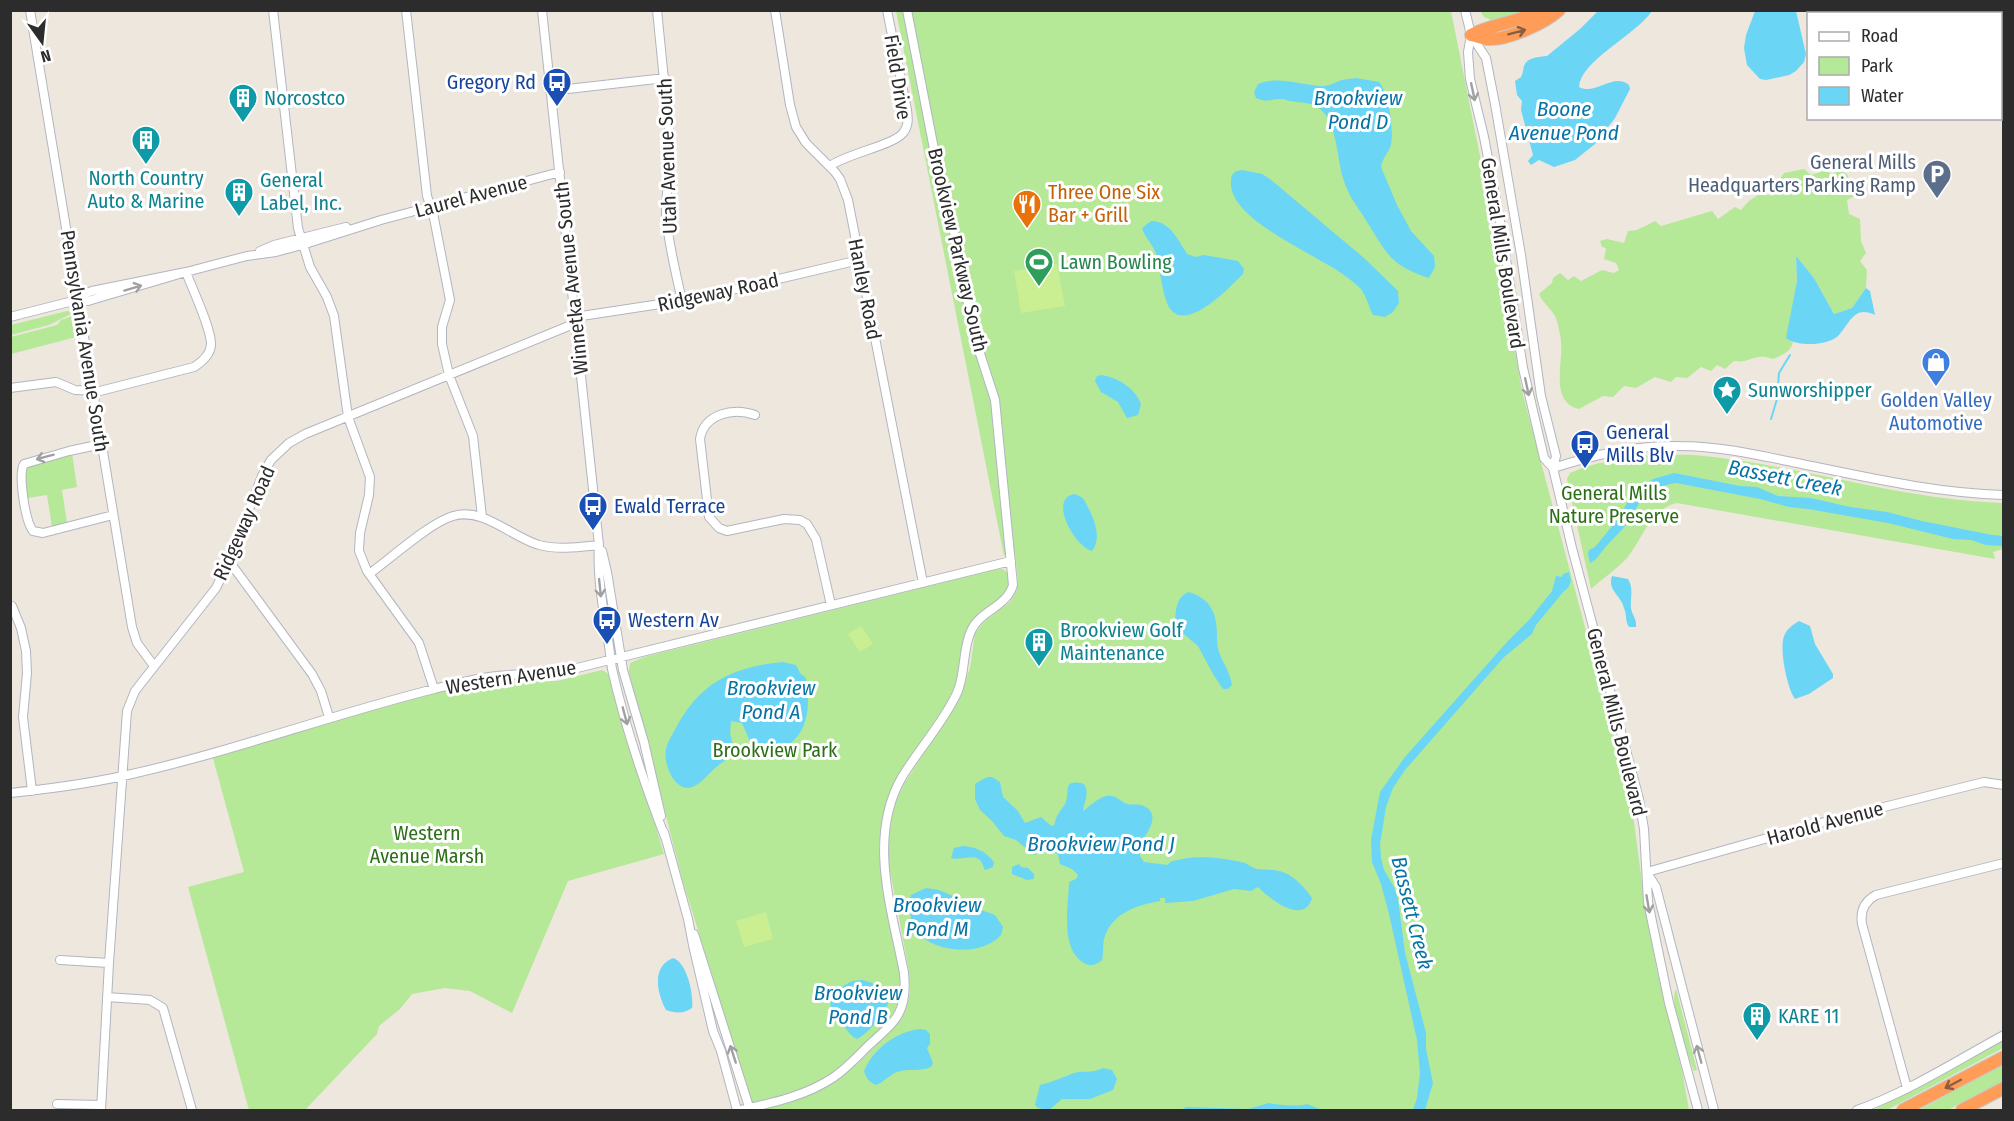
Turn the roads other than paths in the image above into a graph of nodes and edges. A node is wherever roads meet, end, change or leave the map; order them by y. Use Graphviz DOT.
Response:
graph roads {
  1 [pos="30,10"];
  2 [pos="273,10"];
  3 [pos="406,10"];
  4 [pos="542,10"];
  5 [pos="657,10"];
  6 [pos="775,10"];
  7 [pos="886,10"];
  8 [pos="907,10"];
  9 [pos="1465,10"];
  10 [pos="1541,10"];
  11 [pos="1558,10"];
  12 [pos="1471,34"];
  13 [pos="665,78"];
  14 [pos="550,91"];
  15 [pos="830,166"];
  16 [pos="560,172"];
  17 [pos="430,207"];
  18 [pos="301,242"];
  19 [pos="859,260"];
  20 [pos="186,272"];
  21 [pos="77,300"];
  22 [pos="682,301"];
  23 [pos="10,316"];
  24 [pos="575,320"];
  25 [pos="449,375"];
  26 [pos="10,388"];
  27 [pos="93,390"];
  28 [pos="755,415"];
  29 [pos="348,417"];
  30 [pos="102,444"];
  31 [pos="1553,468"];
  32 [pos="2004,495"];
  33 [pos="113,515"];
  34 [pos="482,517"];
  35 [pos="599,545"];
  36 [pos="229,561"];
  37 [pos="1011,561"];
  38 [pos="369,574"];
  39 [pos="923,582"];
  40 [pos="831,605"];
  41 [pos="12,606"];
  42 [pos="620,657"];
  43 [pos="610,659"];
  44 [pos="154,666"];
  45 [pos="434,689"];
  46 [pos="329,717"];
  47 [pos="121,777"];
  48 [pos="2004,785"];
  49 [pos="32,791"];
  50 [pos="10,793"];
  51 [pos="665,837"];
  52 [pos="2004,863"];
  53 [pos="1647,872"];
  54 [pos="688,919"];
  55 [pos="60,960"];
  56 [pos="109,963"];
  57 [pos="107,997"];
  58 [pos="2004,1035"];
  59 [pos="2004,1057"];
  60 [pos="1907,1088"];
  61 [pos="2004,1088"];
  62 [pos="57,1104"];
  63 [pos="101,1108"];
  64 [pos="749,1109"];
  65 [pos="192,1110"];
  66 [pos="738,1110"];
  67 [pos="1698,1110"];
  68 [pos="1714,1110"];
  69 [pos="1857,1110"];
  70 [pos="1903,1110"];
  71 [pos="1962,1110"];
  1 -- 21 [label="street, Pennsylvania Avenue South"];
  2 -- 18 [label="street"];
  3 -- 17 [label="street"];
  4 -- 14 [label="street, Winnetka Avenue South"];
  5 -- 13 [label="street, Utah Avenue South"];
  6 -- 15 [label="street, Hanley Road"];
  7 -- 15 [label="street, Field Drive"];
  8 -- 37 [label="street, Brookview Parkway South"];
  9 -- 12 [label="street, General Mills Boulevard"];
  10 -- 12 [label="highway"];
  12 -- 11 [label="highway, one-way"];
  12 -- 31 [label="street, General Mills Boulevard"];
  12 -- 31 [label="street, General Mills Boulevard, one-way"];
  13 -- 14 [label="street"];
  13 -- 22 [label="street, Utah Avenue South"];
  14 -- 16 [label="street, Winnetka Avenue South"];
  15 -- 19 [label="street, Hanley Road"];
  16 -- 17 [label="street, Laurel Avenue"];
  16 -- 24 [label="street, Winnetka Avenue South"];
  17 -- 18 [label="street, Laurel Avenue"];
  17 -- 25 [label="street"];
  18 -- 20 [label="street, Laurel Avenue"];
  18 -- 29 [label="street"];
  19 -- 22 [label="street, Ridgeway Road"];
  19 -- 39 [label="street, Hanley Road"];
  20 -- 21 [label="street, Laurel Avenue"];
  20 -- 27 [label="street"];
  21 -- 23 [label="street, Laurel Avenue"];
  21 -- 27 [label="street, Pennsylvania Avenue South"];
  22 -- 24 [label="street, Ridgeway Road"];
  24 -- 25 [label="street, Ridgeway Road"];
  24 -- 35 [label="street, Winnetka Avenue South"];
  25 -- 29 [label="street, Ridgeway Road"];
  25 -- 34 [label="street"];
  26 -- 27 [label="street"];
  27 -- 30 [label="street, Pennsylvania Avenue South"];
  28 -- 40 [label="street"];
  29 -- 36 [label="street, Ridgeway Road"];
  29 -- 38 [label="street"];
  30 -- 33 [label="street, Pennsylvania Avenue South"];
  30 -- 33 [label="street, one-way"];
  31 -- 32 [label="street"];
  31 -- 53 [label="street, General Mills Boulevard"];
  33 -- 44 [label="street, Pennsylvania Avenue South"];
  34 -- 35 [label="street"];
  34 -- 38 [label="street"];
  35 -- 42 [label="street, Winnetka Avenue South"];
  35 -- 43 [label="street, Winnetka Avenue South, one-way"];
  36 -- 44 [label="street, Ridgeway Road"];
  36 -- 46 [label="street"];
  37 -- 39 [label="street, Western Avenue"];
  37 -- 64 [label="street, Brookview Parkway South"];
  38 -- 45 [label="street"];
  39 -- 40 [label="street, Western Avenue"];
  40 -- 42 [label="street, Western Avenue"];
  41 -- 49 [label="street"];
  42 -- 43 [label="street, Western Avenue"];
  42 -- 51 [label="street, Winnetka Avenue South"];
  43 -- 45 [label="street, Western Avenue"];
  43 -- 51 [label="street, Winnetka Avenue South, one-way"];
  44 -- 47 [label="street, Ridgeway Road"];
  45 -- 46 [label="street, Western Avenue"];
  46 -- 47 [label="street, Western Avenue"];
  47 -- 49 [label="street, Western Avenue"];
  47 -- 56 [label="street, Ridgeway Road"];
  48 -- 53 [label="street, Harold Avenue"];
  49 -- 50 [label="street, Western Avenue"];
  51 -- 54 [label="street"];
  52 -- 60 [label="street"];
  53 -- 67 [label="street, General Mills Boulevard, one-way"];
  68 -- 53 [label="street, General Mills Boulevard, one-way"];
  64 -- 54 [label="street, one-way"];
  54 -- 66 [label="street"];
  55 -- 56 [label="street"];
  56 -- 57 [label="street, Ridgeway Road"];
  57 -- 63 [label="street, Ridgeway Road"];
  57 -- 65 [label="street"];
  58 -- 60 [label="street"];
  59 -- 70 [label="highway, one-way"];
  60 -- 69 [label="street"];
  61 -- 71 [label="highway"];
  62 -- 63 [label="street, Ridgeway Road"];
  64 -- 66 [label="street, Brookview Parkway South"];
}
